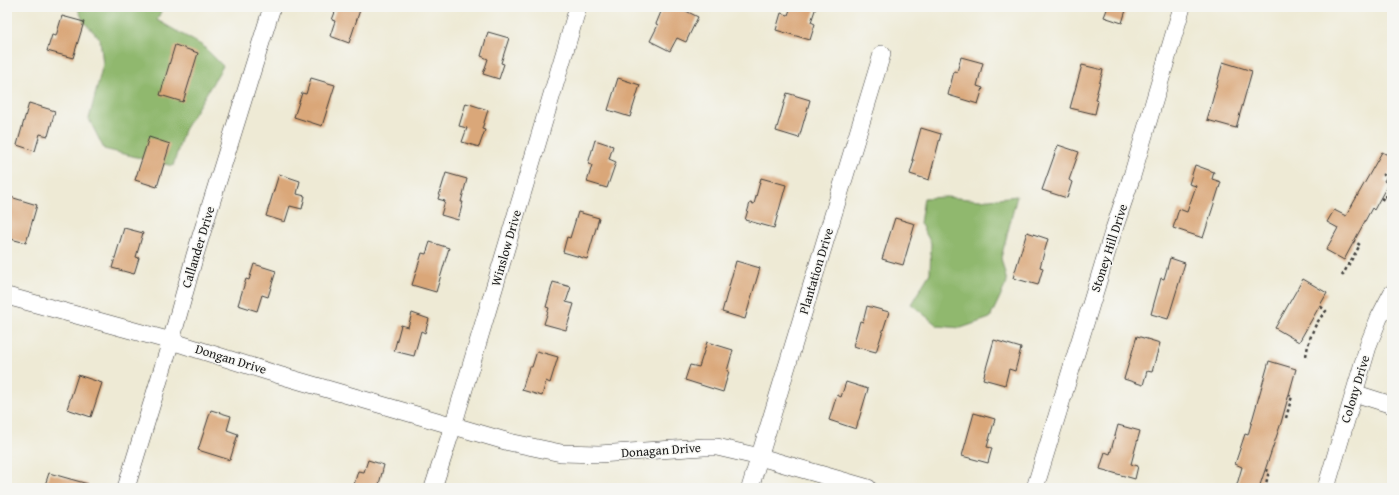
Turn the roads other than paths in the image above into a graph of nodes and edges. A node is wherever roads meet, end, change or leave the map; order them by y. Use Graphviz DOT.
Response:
graph roads {
  1 [pos="272,7"];
  2 [pos="578,7"];
  3 [pos="1182,7"];
  4 [pos="882,54"];
  5 [pos="1392,294"];
  6 [pos="7,296"];
  7 [pos="171,341"];
  8 [pos="1354,393"];
  9 [pos="1392,405"];
  10 [pos="454,426"];
  11 [pos="760,457"];
  12 [pos="126,488"];
  13 [pos="433,488"];
  14 [pos="750,488"];
  15 [pos="868,488"];
  16 [pos="1035,488"];
  17 [pos="1326,488"];
  1 -- 7 [label="street, Callander Drive"];
  2 -- 10 [label="street, Winslow Drive"];
  3 -- 16 [label="street, Stoney Hill Drive"];
  4 -- 11 [label="street, Plantation Drive"];
  5 -- 8 [label="street, Colony Drive"];
  6 -- 7 [label="street, Dongan Drive"];
  7 -- 10 [label="street, Dongan Drive"];
  7 -- 12 [label="street, Callander Drive"];
  8 -- 9 [label="street"];
  8 -- 17 [label="street, Colony Drive"];
  10 -- 11 [label="street, Donagan Drive"];
  10 -- 13 [label="street, Winslow Drive"];
  11 -- 14 [label="street, Plantation Drive"];
  11 -- 15 [label="street, Donagan Drive"];
}
